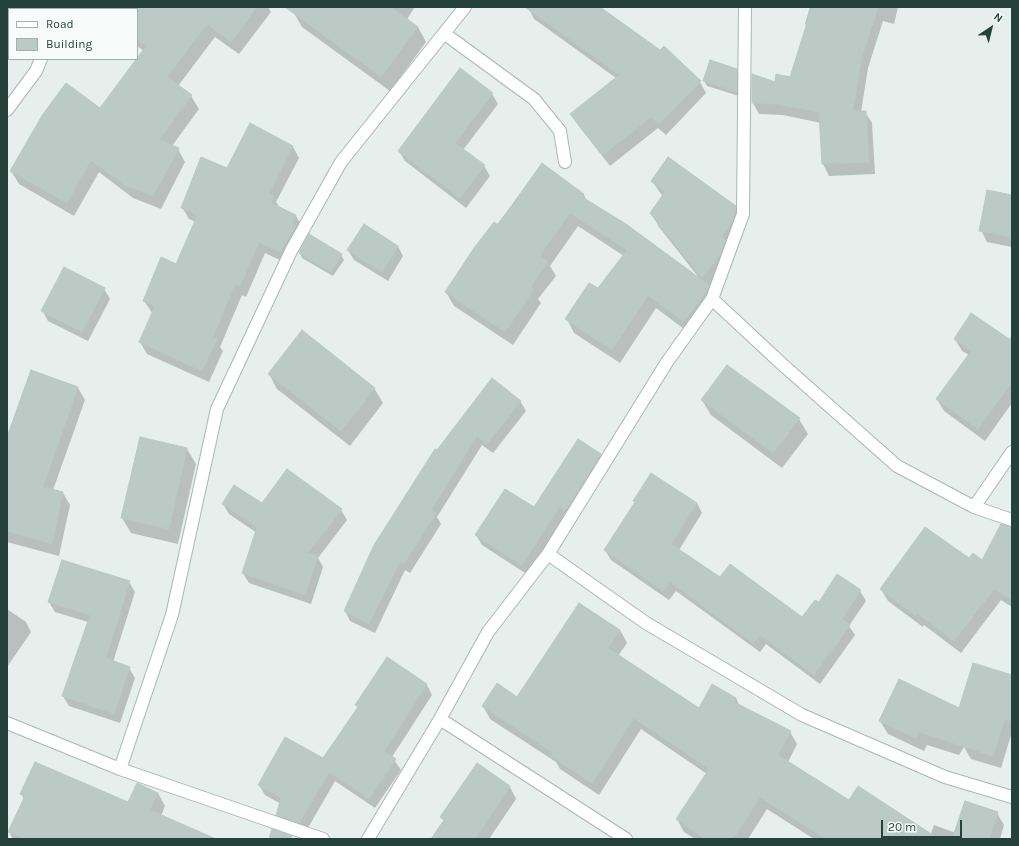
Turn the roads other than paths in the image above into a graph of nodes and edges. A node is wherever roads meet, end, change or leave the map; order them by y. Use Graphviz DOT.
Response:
graph roads {
  1 [pos="465,7"];
  2 [pos="745,7"];
  3 [pos="445,34"];
  4 [pos="41,60"];
  5 [pos="7,110"];
  6 [pos="565,162"];
  7 [pos="712,299"];
  8 [pos="1012,452"];
  9 [pos="974,507"];
  10 [pos="1012,520"];
  11 [pos="548,554"];
  12 [pos="440,719"];
  13 [pos="7,723"];
  14 [pos="120,769"];
  15 [pos="1012,797"];
  16 [pos="324,839"];
  17 [pos="368,839"];
  18 [pos="626,839"];
  1 -- 3 [label="street"];
  2 -- 7 [label="street"];
  3 -- 6 [label="street"];
  3 -- 14 [label="street"];
  4 -- 5 [label="street"];
  7 -- 9 [label="street"];
  7 -- 11 [label="street"];
  8 -- 9 [label="street"];
  9 -- 10 [label="street"];
  11 -- 12 [label="street"];
  11 -- 15 [label="street"];
  12 -- 17 [label="street"];
  12 -- 18 [label="street"];
  13 -- 14 [label="street"];
  14 -- 16 [label="street"];
}
